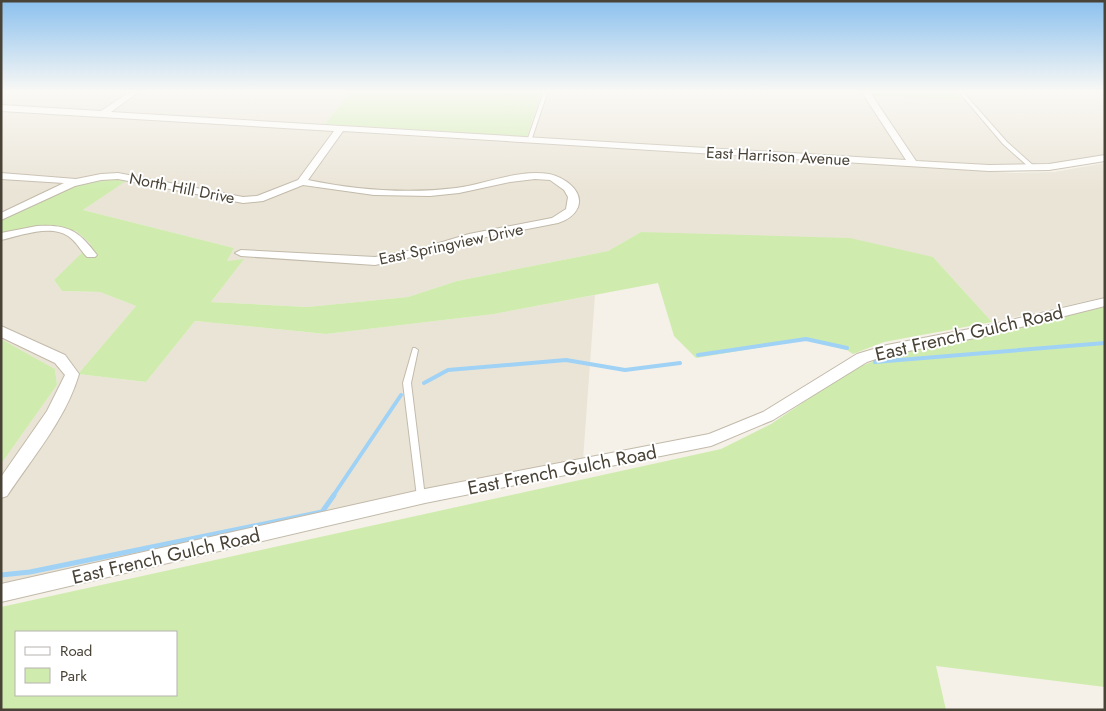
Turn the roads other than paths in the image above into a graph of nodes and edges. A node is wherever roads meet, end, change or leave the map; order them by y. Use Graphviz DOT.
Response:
graph roads {
  1 [pos="281,124"];
  2 [pos="535,124"];
  3 [pos="887,124"];
  4 [pos="989,124"];
  5 [pos="342,128"];
  6 [pos="529,141"];
  7 [pos="1105,158"];
  8 [pos="913,164"];
  9 [pos="1034,168"];
  10 [pos="1,176"];
  11 [pos="73,181"];
  12 [pos="302,182"];
  13 [pos="1,217"];
  14 [pos="1,237"];
  15 [pos="241,253"];
  16 [pos="91,255"];
  17 [pos="1105,302"];
  18 [pos="1,331"];
  19 [pos="415,350"];
  20 [pos="1,490"];
  21 [pos="421,497"];
  22 [pos="1,593"];
  1 -- 5 [label="street, East Harrison Avenue"];
  2 -- 6 [label="lane"];
  3 -- 8 [label="street"];
  4 -- 9 [label="lane"];
  5 -- 6 [label="street, East Harrison Avenue"];
  5 -- 12 [label="street, North Hill Drive"];
  6 -- 8 [label="street, East Harrison Avenue"];
  7 -- 9 [label="street, East Harrison Avenue"];
  8 -- 9 [label="street, East Harrison Avenue"];
  10 -- 11 [label="street"];
  11 -- 12 [label="street, North Hill Drive"];
  11 -- 13 [label="street, North Hill Drive"];
  12 -- 15 [label="street, East Springview Drive"];
  14 -- 16 [label="street"];
  17 -- 21 [label="street, East French Gulch Road"];
  18 -- 20 [label="street"];
  19 -- 21 [label="lane"];
  21 -- 22 [label="street, East French Gulch Road"];
}
